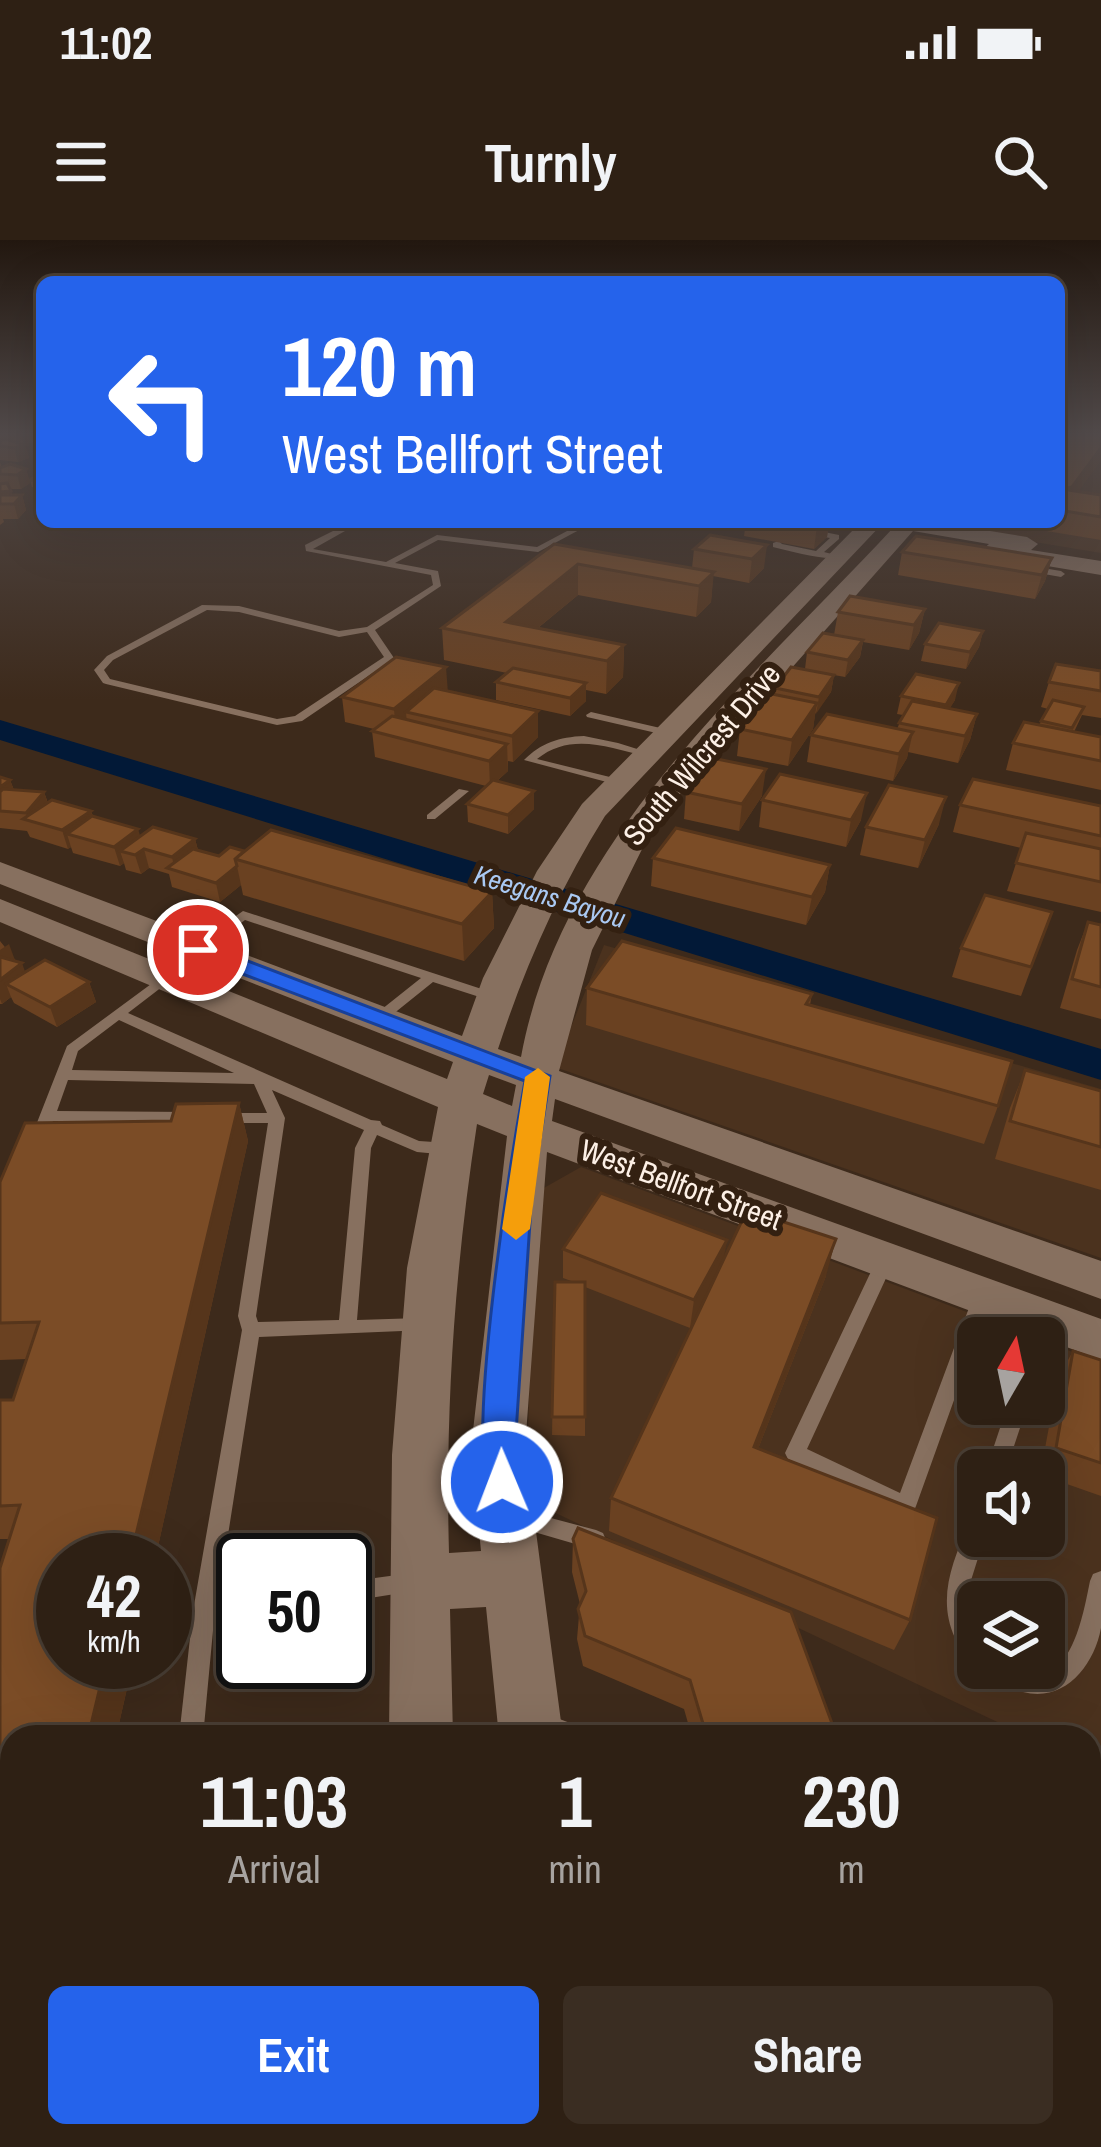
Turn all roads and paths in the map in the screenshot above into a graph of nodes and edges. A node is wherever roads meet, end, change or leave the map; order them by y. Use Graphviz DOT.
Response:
graph roads {
  1 [pos="345,528"];
  2 [pos="581,528"];
  3 [pos="803,528"];
  4 [pos="855,534"];
  5 [pos="779,543"];
  6 [pos="1101,557"];
  7 [pos="977,559"];
  8 [pos="386,565"];
  9 [pos="1101,568"];
  10 [pos="1061,574"];
  11 [pos="799,598"];
  12 [pos="832,605"];
  13 [pos="370,629"];
  14 [pos="591,715"];
  15 [pos="604,743"];
  16 [pos="652,745"];
  17 [pos="689,760"];
  18 [pos="575,772"];
  19 [pos="618,782"];
  20 [pos="463,791"];
  21 [pos="431,817"];
  22 [pos="0,872"];
  23 [pos="0,909"];
  24 [pos="198,950"];
  25 [pos="166,976"];
  26 [pos="428,980"];
  27 [pos="500,985"];
  28 [pos="117,1014"];
  29 [pos="377,1020"];
  30 [pos="475,1055"];
  31 [pos="63,1075"];
  32 [pos="260,1079"];
  33 [pos="534,1103"];
  34 [pos="48,1116"];
  35 [pos="277,1118"];
  36 [pos="374,1125"];
  37 [pos="455,1125"];
  38 [pos="32,1155"];
  39 [pos="885,1261"];
  40 [pos="1081,1273"];
  41 [pos="982,1297"];
  42 [pos="1020,1317"];
  43 [pos="1050,1317"];
  44 [pos="427,1325"];
  45 [pos="346,1327"];
  46 [pos="251,1330"];
  47 [pos="1065,1333"];
  48 [pos="1101,1340"];
  49 [pos="505,1516"];
  50 [pos="614,1546"];
  51 [pos="511,1578"];
  52 [pos="1101,1581"];
  53 [pos="419,1582"];
  54 [pos="372,1588"];
  55 [pos="957,1589"];
  56 [pos="216,1610"];
  57 [pos="205,1611"];
  58 [pos="957,1626"];
  59 [pos="1065,1674"];
  60 [pos="192,1725"];
  61 [pos="421,1725"];
  62 [pos="545,1725"];
  1 -- 8 [label="lane"];
  2 -- 8 [label="lane"];
  3 -- 4 [label="lane"];
  4 -- 5 [label="lane"];
  4 -- 6 [label="main road"];
  4 -- 9 [label="main road"];
  4 -- 11 [label="main road, South Wilcrest Drive"];
  4 -- 12 [label="main road, South Wilcrest Drive"];
  7 -- 10 [label="lane"];
  8 -- 13 [label="lane"];
  11 -- 12 [label="main road"];
  11 -- 16 [label="main road, South Wilcrest Drive"];
  12 -- 17 [label="main road, South Wilcrest Drive"];
  13 -- 13 [label="lane"];
  14 -- 16 [label="lane"];
  15 -- 16 [label="lane"];
  15 -- 18 [label="lane"];
  15 -- 18 [label="lane"];
  16 -- 17 [label="main road"];
  16 -- 19 [label="main road, South Wilcrest Drive"];
  17 -- 33 [label="main road, South Wilcrest Drive"];
  18 -- 19 [label="lane"];
  19 -- 27 [label="main road, South Wilcrest Drive"];
  20 -- 21 [label="lane"];
  22 -- 24 [label="main road, West Bellfort Street"];
  23 -- 25 [label="main road, West Bellfort Street"];
  24 -- 25 [label="main road"];
  24 -- 26 [label="lane"];
  24 -- 29 [label="main road, West Bellfort Street"];
  25 -- 28 [label="lane"];
  25 -- 37 [label="main road, West Bellfort Street"];
  26 -- 27 [label="lane"];
  26 -- 29 [label="lane"];
  27 -- 30 [label="main road, South Wilcrest Drive"];
  28 -- 31 [label="lane"];
  28 -- 32 [label="lane"];
  29 -- 30 [label="main road, West Bellfort Street"];
  30 -- 33 [label="main road, West Bellfort Street"];
  30 -- 37 [label="main road"];
  31 -- 32 [label="lane"];
  31 -- 34 [label="lane"];
  32 -- 35 [label="lane"];
  32 -- 36 [label="lane"];
  33 -- 37 [label="main road, West Bellfort Street"];
  33 -- 39 [label="main road, West Bellfort Street"];
  33 -- 40 [label="main road, West Bellfort Street"];
  33 -- 49 [label="main road, South Wilcrest Drive"];
  34 -- 35 [label="lane"];
  34 -- 38 [label="lane"];
  35 -- 46 [label="lane"];
  36 -- 37 [label="lane"];
  36 -- 45 [label="lane"];
  37 -- 44 [label="main road"];
  39 -- 41 [label="main road, West Bellfort Street"];
  39 -- 41 [label="lane"];
  40 -- 43 [label="main road"];
  41 -- 42 [label="main road, West Bellfort Street"];
  44 -- 45 [label="lane"];
  44 -- 53 [label="main road"];
  45 -- 46 [label="lane"];
  46 -- 57 [label="lane"];
  47 -- 48 [label="main road, West Bellfort Street"];
  49 -- 50 [label="lane"];
  49 -- 51 [label="main road, South Wilcrest Drive"];
  51 -- 53 [label="main road"];
  51 -- 62 [label="main road, South Wilcrest Drive"];
  52 -- 59 [label="lane"];
  53 -- 54 [label="lane"];
  53 -- 61 [label="main road"];
  55 -- 58 [label="lane"];
  56 -- 57 [label="lane"];
  57 -- 60 [label="lane"];
}
